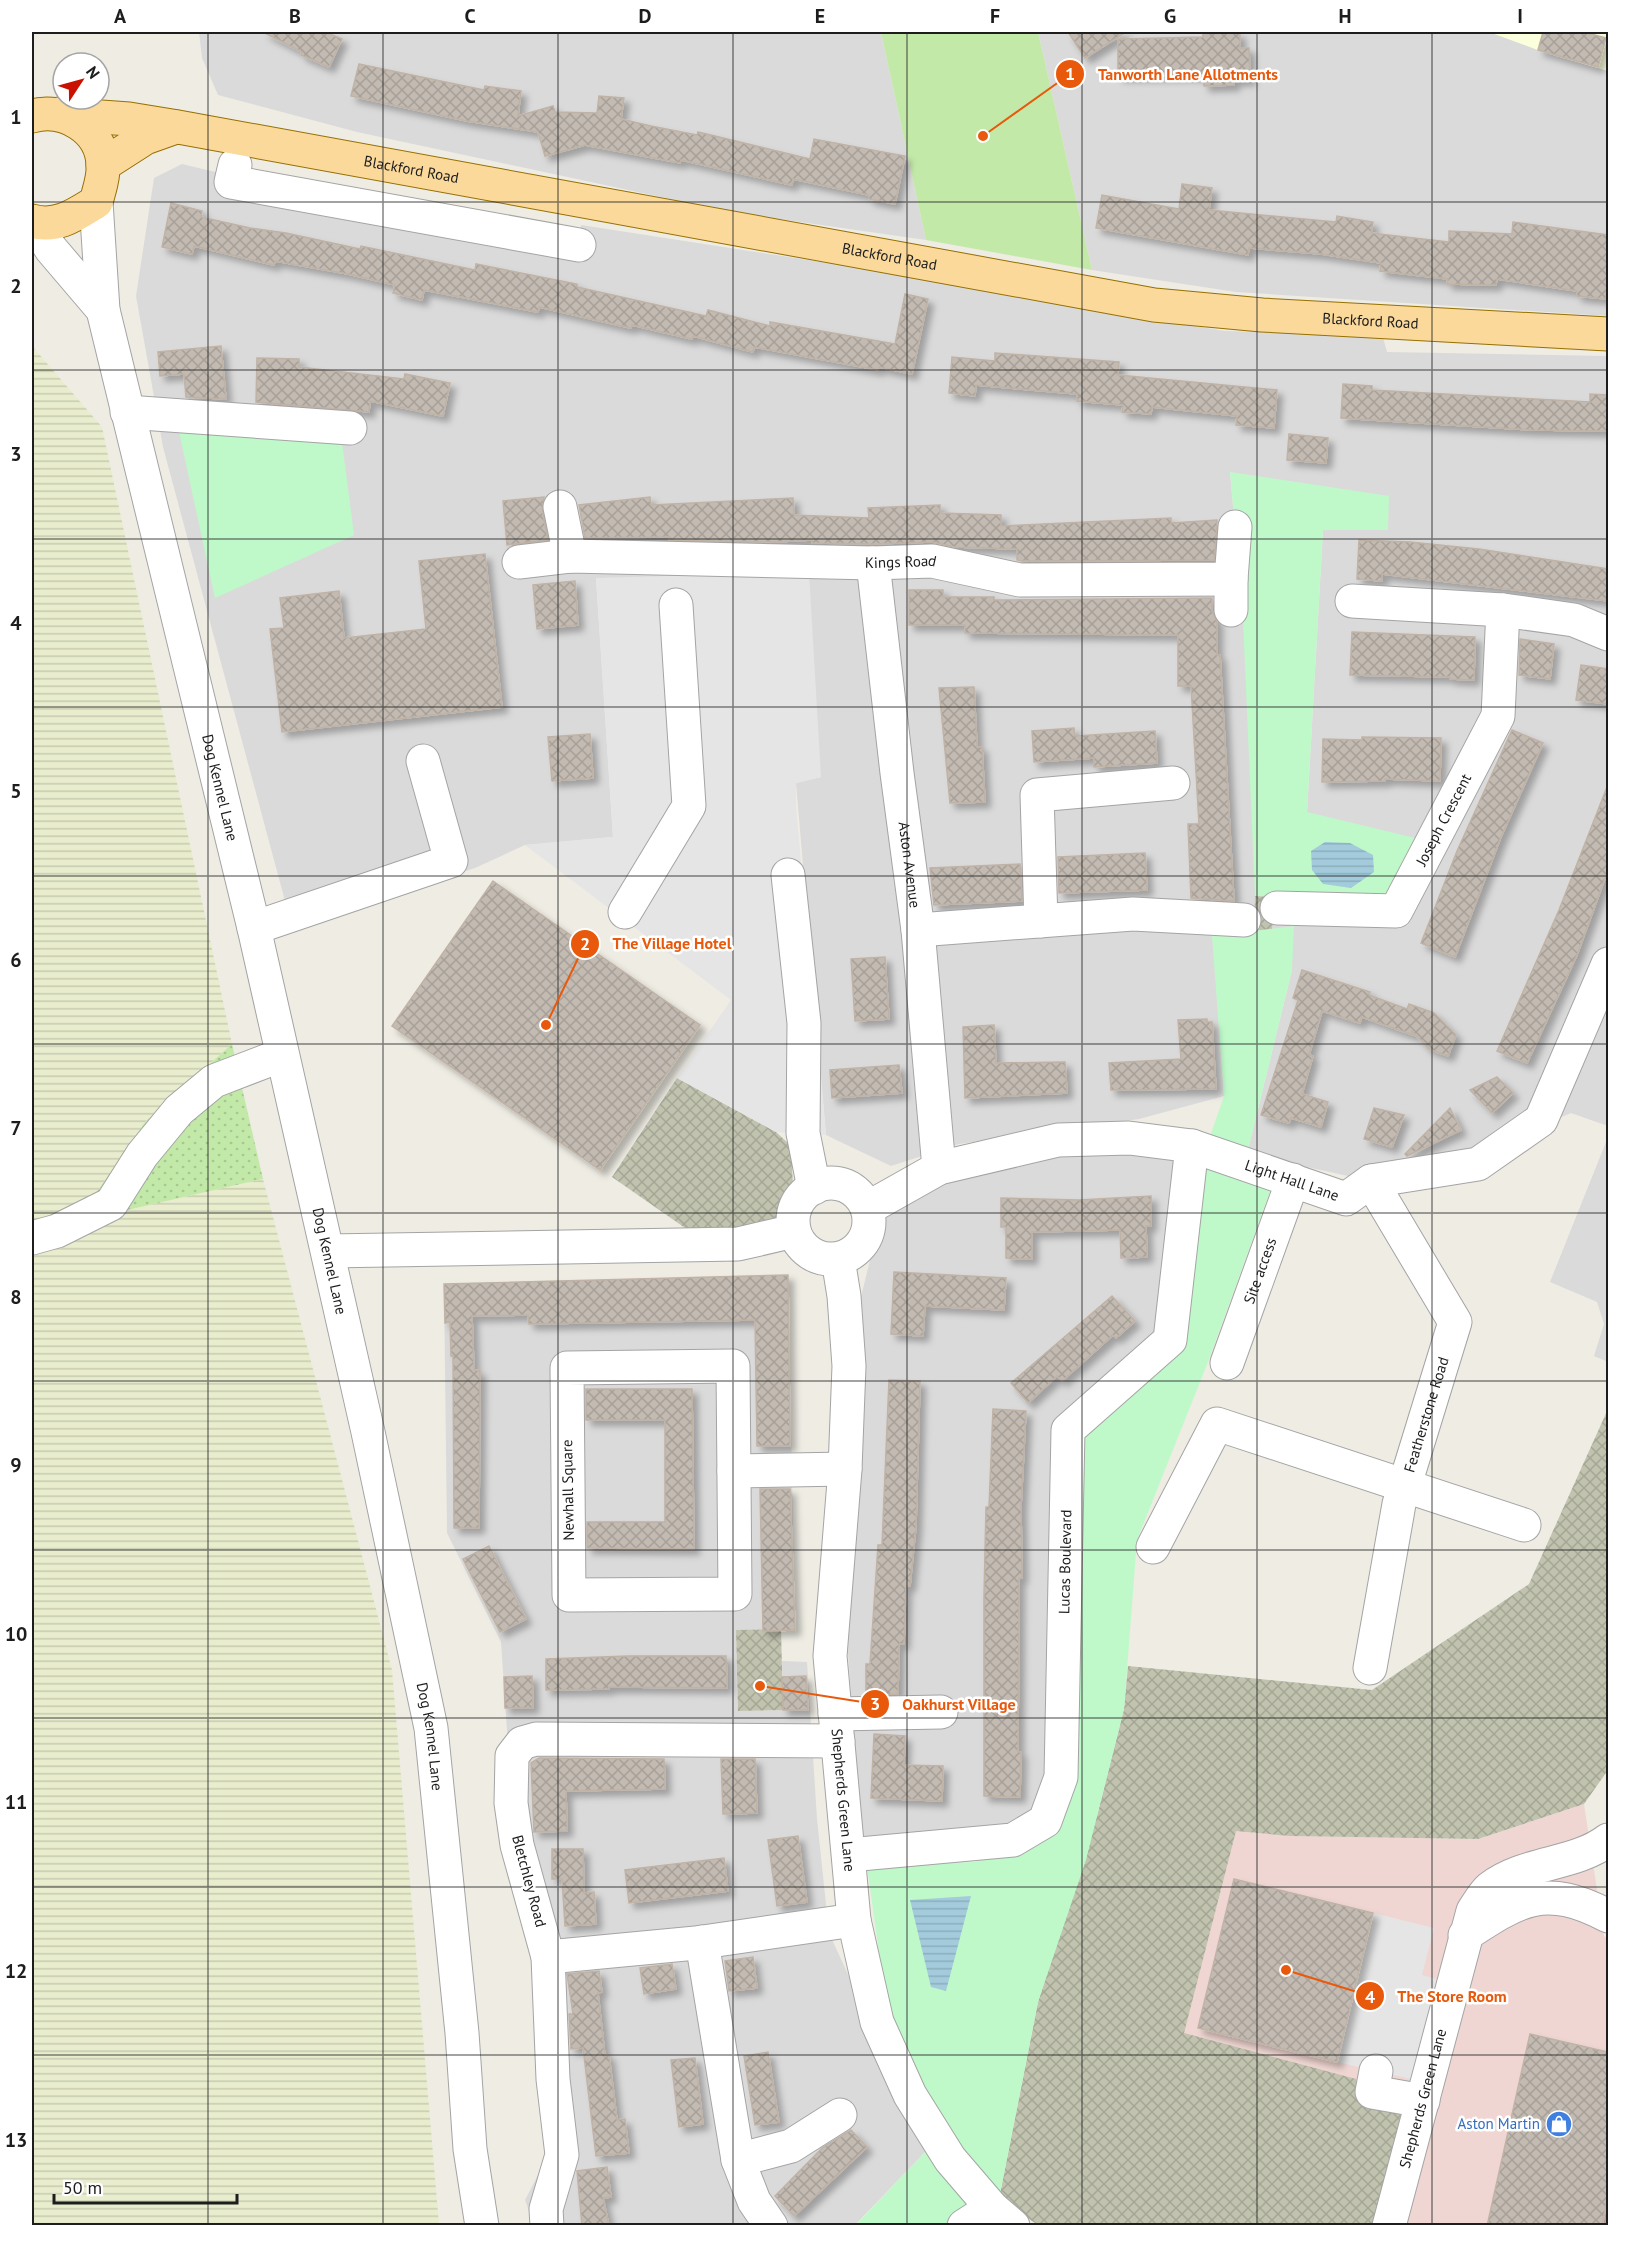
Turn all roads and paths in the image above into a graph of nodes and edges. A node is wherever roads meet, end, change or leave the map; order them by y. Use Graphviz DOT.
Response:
graph roads {
  1 [pos="45,115"];
  2 [pos="178,127"];
  3 [pos="103,165"];
  4 [pos="235,165"];
  5 [pos="560,197"];
  6 [pos="96,202"];
  7 [pos="33,221"];
  8 [pos="103,310"];
  9 [pos="1608,334"];
  10 [pos="127,412"];
  11 [pos="350,428"];
  12 [pos="560,507"];
  13 [pos="1235,527"];
  14 [pos="570,556"];
  15 [pos="519,562"];
  16 [pos="873,563"];
  17 [pos="1352,601"];
  18 [pos="676,605"];
  19 [pos="1503,610"];
  20 [pos="1608,634"];
  21 [pos="423,761"];
  22 [pos="1173,783"];
  23 [pos="788,876"];
  24 [pos="1277,908"];
  25 [pos="625,912"];
  26 [pos="1244,920"];
  27 [pos="1041,921"];
  28 [pos="254,928"];
  29 [pos="918,930"];
  30 [pos="1608,963"];
  31 [pos="282,1055"];
  32 [pos="1192,1146"];
  33 [pos="939,1168"];
  34 [pos="1293,1180"];
  35 [pos="1371,1181"];
  36 [pos="814,1188"];
  37 [pos="868,1208"];
  38 [pos="794,1231"];
  39 [pos="32,1238"];
  40 [pos="328,1251"];
  41 [pos="838,1259"];
  42 [pos="1227,1364"];
  43 [pos="845,1469"];
  44 [pos="734,1471"];
  45 [pos="1404,1486"];
  46 [pos="1524,1525"];
  47 [pos="1153,1547"];
  48 [pos="1370,1668"];
  49 [pos="941,1712"];
  50 [pos="836,1728"];
  51 [pos="1608,1840"];
  52 [pos="849,1855"];
  53 [pos="1608,1916"];
  54 [pos="854,1920"];
  55 [pos="1465,1935"];
  56 [pos="702,1942"];
  57 [pos="549,1957"];
  58 [pos="1376,2071"];
  59 [pos="1423,2101"];
  60 [pos="840,2115"];
  61 [pos="738,2160"];
  62 [pos="1002,2217"];
  63 [pos="482,2226"];
  64 [pos="547,2226"];
  65 [pos="771,2226"];
  66 [pos="964,2226"];
  67 [pos="1389,2226"];
  1 -- 2 [label="main road, Blackford Road"];
  1 -- 3 [label="main road"];
  2 -- 3 [label="main road, Blackford Road"];
  2 -- 5 [label="main road, Blackford Road"];
  3 -- 6 [label="main road"];
  4 -- 5 [label="street"];
  5 -- 9 [label="main road, Blackford Road"];
  6 -- 7 [label="main road"];
  6 -- 8 [label="street, Dog Kennel Lane"];
  7 -- 8 [label="street, Dog Kennel Lane"];
  8 -- 10 [label="street, Dog Kennel Lane"];
  10 -- 11 [label="street"];
  10 -- 28 [label="street, Dog Kennel Lane"];
  12 -- 14 [label="street"];
  13 -- 16 [label="street, Kings Road"];
  14 -- 15 [label="street, Kings Road"];
  14 -- 16 [label="street, Kings Road"];
  16 -- 29 [label="street, Aston Avenue"];
  17 -- 19 [label="street"];
  18 -- 25 [label="street"];
  19 -- 20 [label="street"];
  19 -- 24 [label="street, Joseph Crescent"];
  21 -- 28 [label="street"];
  22 -- 27 [label="street"];
  23 -- 36 [label="street"];
  26 -- 27 [label="street"];
  27 -- 29 [label="street"];
  28 -- 31 [label="street, Dog Kennel Lane"];
  29 -- 33 [label="street, Aston Avenue"];
  30 -- 35 [label="street, Light Hall Lane"];
  31 -- 39 [label="street"];
  31 -- 40 [label="street, Dog Kennel Lane"];
  32 -- 33 [label="street, Light Hall Lane"];
  32 -- 34 [label="street, Light Hall Lane"];
  32 -- 52 [label="street, Lucas Boulevard"];
  33 -- 37 [label="street, Light Hall Lane"];
  34 -- 35 [label="street, Light Hall Lane"];
  34 -- 42 [label="street, Site access"];
  35 -- 45 [label="street, Featherstone Road"];
  36 -- 37 [label="street"];
  36 -- 38 [label="street"];
  37 -- 41 [label="street"];
  38 -- 40 [label="street"];
  38 -- 41 [label="street"];
  40 -- 63 [label="street, Dog Kennel Lane"];
  41 -- 43 [label="street, Shepherds Green Lane"];
  43 -- 44 [label="street"];
  43 -- 50 [label="street, Shepherds Green Lane"];
  44 -- 44 [label="street, Newhall Square"];
  45 -- 46 [label="street"];
  45 -- 47 [label="street"];
  45 -- 48 [label="street, Featherstone Road"];
  49 -- 50 [label="street"];
  50 -- 52 [label="street, Shepherds Green Lane"];
  50 -- 57 [label="street, Bletchley Road"];
  51 -- 55 [label="street, Shepherds Green Lane"];
  52 -- 54 [label="street, Shepherds Green Lane"];
  53 -- 55 [label="street"];
  54 -- 56 [label="street"];
  54 -- 62 [label="street, Shepherds Green Lane"];
  55 -- 59 [label="street, Shepherds Green Lane"];
  56 -- 57 [label="street"];
  56 -- 61 [label="street"];
  57 -- 64 [label="street"];
  58 -- 59 [label="street"];
  59 -- 67 [label="street, Shepherds Green Lane"];
  60 -- 61 [label="street"];
  61 -- 65 [label="street"];
  62 -- 66 [label="street"];
}
